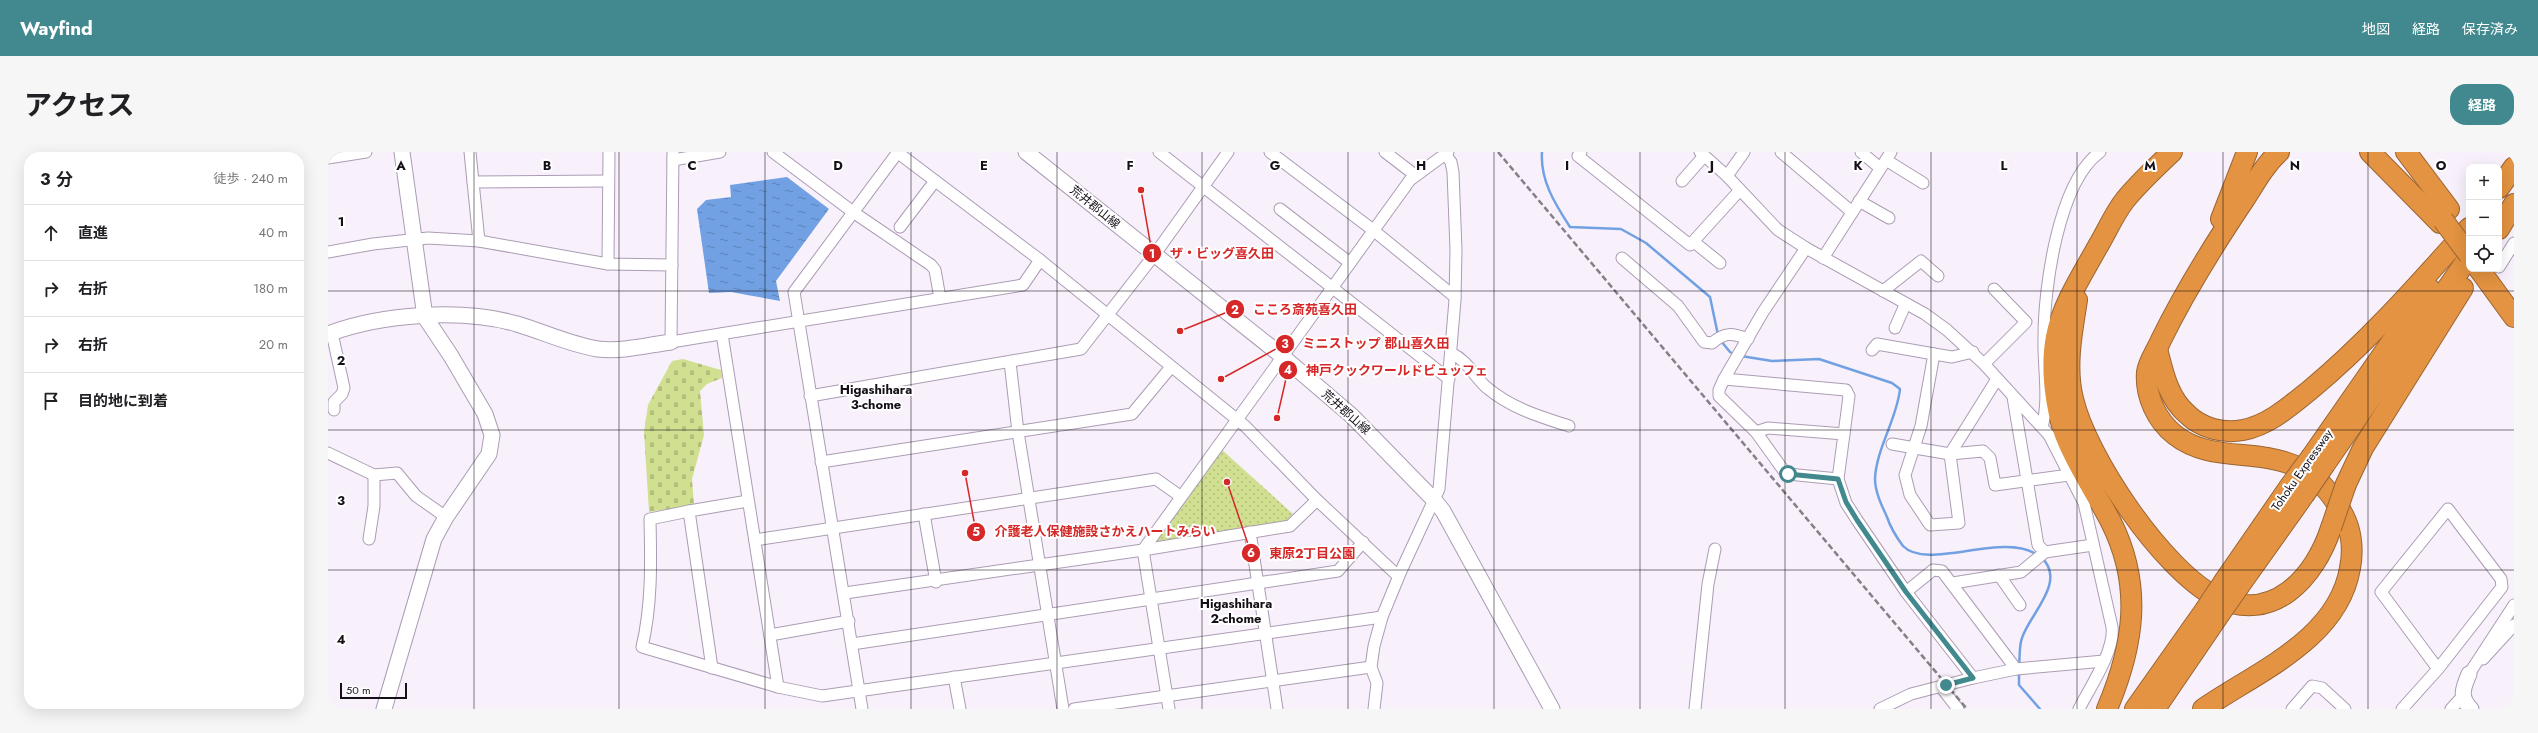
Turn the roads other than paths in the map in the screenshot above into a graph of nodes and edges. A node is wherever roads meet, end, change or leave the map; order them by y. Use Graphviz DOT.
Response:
graph roads {
  1 [pos="366,152"];
  2 [pos="402,152"];
  3 [pos="470,152"];
  4 [pos="609,152"];
  5 [pos="720,152"];
  6 [pos="773,152"];
  7 [pos="898,152"];
  8 [pos="1026,152"];
  9 [pos="1159,152"];
  10 [pos="1228,152"];
  11 [pos="1270,152"];
  12 [pos="1385,152"];
  13 [pos="1580,152"];
  14 [pos="1744,152"];
  15 [pos="1780,152"];
  16 [pos="1862,152"];
  17 [pos="2100,152"];
  18 [pos="2160,152"];
  19 [pos="2172,152"];
  20 [pos="2247,152"];
  21 [pos="2279,152"];
  22 [pos="2370,152"];
  23 [pos="2391,152"];
  24 [pos="2406,152"];
  25 [pos="1446,153"];
  26 [pos="1702,154"];
  27 [pos="673,156"];
  28 [pos="328,158"];
  29 [pos="1886,160"];
  30 [pos="2514,167"];
  31 [pos="1415,175"];
  32 [pos="1727,176"];
  33 [pos="2146,176"];
  34 [pos="608,180"];
  35 [pos="935,181"];
  36 [pos="1682,181"];
  37 [pos="473,182"];
  38 [pos="1923,183"];
  39 [pos="2502,184"];
  40 [pos="1203,186"];
  41 [pos="1740,190"];
  42 [pos="2514,193"];
  43 [pos="1859,201"];
  44 [pos="2514,204"];
  45 [pos="1280,209"];
  46 [pos="2502,210"];
  47 [pos="853,212"];
  48 [pos="1852,212"];
  49 [pos="1889,218"];
  50 [pos="2444,218"];
  51 [pos="2502,224"];
  52 [pos="900,227"];
  53 [pos="1373,230"];
  54 [pos="2466,232"];
  55 [pos="2466,234"];
  56 [pos="413,239"];
  57 [pos="479,241"];
  58 [pos="1694,242"];
  59 [pos="2514,243"];
  60 [pos="2213,244"];
  61 [pos="2466,247"];
  62 [pos="1806,248"];
  63 [pos="328,252"];
  64 [pos="2466,253"];
  65 [pos="1155,254"];
  66 [pos="2502,255"];
  67 [pos="1622,258"];
  68 [pos="1823,258"];
  69 [pos="1040,260"];
  70 [pos="1350,263"];
  71 [pos="1720,263"];
  72 [pos="608,264"];
  73 [pos="672,265"];
  74 [pos="2486,272"];
  75 [pos="2488,272"];
  76 [pos="2489,272"];
  77 [pos="1938,276"];
  78 [pos="2080,278"];
  79 [pos="1332,288"];
  80 [pos="1994,289"];
  81 [pos="1883,291"];
  82 [pos="1455,297"];
  83 [pos="2514,297"];
  84 [pos="940,298"];
  85 [pos="1905,305"];
  86 [pos="1108,316"];
  87 [pos="2514,316"];
  88 [pos="425,317"];
  89 [pos="799,322"];
  90 [pos="1895,328"];
  91 [pos="330,333"];
  92 [pos="722,334"];
  93 [pos="1748,339"];
  94 [pos="671,342"];
  95 [pos="2157,349"];
  96 [pos="1872,350"];
  97 [pos="1972,352"];
  98 [pos="1451,353"];
  99 [pos="1934,354"];
  100 [pos="1282,356"];
  101 [pos="1010,362"];
  102 [pos="1984,364"];
  103 [pos="1171,367"];
  104 [pos="1449,379"];
  105 [pos="1997,379"];
  106 [pos="1724,380"];
  107 [pos="810,396"];
  108 [pos="2013,397"];
  109 [pos="334,410"];
  110 [pos="1236,419"];
  111 [pos="1569,426"];
  112 [pos="2042,428"];
  113 [pos="1018,432"];
  114 [pos="1756,432"];
  115 [pos="1844,434"];
  116 [pos="1892,444"];
  117 [pos="1911,449"];
  118 [pos="328,453"];
  119 [pos="1950,454"];
  120 [pos="2318,460"];
  121 [pos="821,462"];
  122 [pos="374,475"];
  123 [pos="2069,475"];
  124 [pos="1838,479"];
  125 [pos="2026,481"];
  126 [pos="1180,496"];
  127 [pos="1029,498"];
  128 [pos="1317,500"];
  129 [pos="748,501"];
  130 [pos="1435,501"];
  131 [pos="689,511"];
  132 [pos="924,514"];
  133 [pos="446,517"];
  134 [pos="832,528"];
  135 [pos="1250,532"];
  136 [pos="369,539"];
  137 [pos="755,540"];
  138 [pos="1363,542"];
  139 [pos="2093,545"];
  140 [pos="1715,549"];
  141 [pos="1143,550"];
  142 [pos="2045,552"];
  143 [pos="1040,566"];
  144 [pos="1999,575"];
  145 [pos="1398,576"];
  146 [pos="936,582"];
  147 [pos="1953,583"];
  148 [pos="1257,584"];
  149 [pos="1906,592"];
  150 [pos="845,593"];
  151 [pos="1152,600"];
  152 [pos="2020,605"];
  153 [pos="2514,605"];
  154 [pos="2212,613"];
  155 [pos="1048,616"];
  156 [pos="1382,617"];
  157 [pos="849,621"];
  158 [pos="2514,625"];
  159 [pos="1265,632"];
  160 [pos="770,635"];
  161 [pos="852,644"];
  162 [pos="1159,649"];
  163 [pos="2104,660"];
  164 [pos="1056,663"];
  165 [pos="1371,667"];
  166 [pos="712,668"];
  167 [pos="2016,669"];
  168 [pos="2438,669"];
  169 [pos="2469,674"];
  170 [pos="954,677"];
  171 [pos="1973,678"];
  172 [pos="1272,682"];
  173 [pos="778,687"];
  174 [pos="1941,687"];
  175 [pos="860,691"];
  176 [pos="1167,697"];
  177 [pos="2468,706"];
  178 [pos="384,709"];
  179 [pos="862,709"];
  180 [pos="960,709"];
  181 [pos="1063,709"];
  182 [pos="1074,709"];
  183 [pos="1169,709"];
  184 [pos="1276,709"];
  185 [pos="1374,709"];
  186 [pos="1552,709"];
  187 [pos="1695,709"];
  188 [pos="1880,709"];
  189 [pos="1958,709"];
  190 [pos="2079,709"];
  191 [pos="2107,709"];
  192 [pos="2135,709"];
  193 [pos="2155,709"];
  194 [pos="2203,709"];
  195 [pos="2292,709"];
  196 [pos="2345,709"];
  197 [pos="2402,709"];
  198 [pos="2452,709"];
  1 -- 28 [label="street"];
  2 -- 56 [label="street"];
  3 -- 37 [label="street"];
  4 -- 34 [label="street"];
  5 -- 27 [label="street"];
  6 -- 47 [label="street"];
  7 -- 35 [label="street"];
  7 -- 47 [label="street"];
  8 -- 65 [label="street, 荒井郡山線"];
  9 -- 40 [label="street"];
  10 -- 40 [label="street"];
  11 -- 53 [label="street"];
  12 -- 31 [label="street"];
  13 -- 58 [label="street"];
  14 -- 32 [label="street"];
  15 -- 48 [label="street"];
  16 -- 29 [label="street"];
  17 -- 112 [label="street"];
  18 -- 33 [label="highway"];
  19 -- 33 [label="highway"];
  20 -- 60 [label="highway"];
  21 -- 60 [label="highway"];
  22 -- 50 [label="highway"];
  23 -- 50 [label="highway"];
  24 -- 50 [label="highway"];
  25 -- 31 [label="street"];
  25 -- 82 [label="street"];
  26 -- 32 [label="street"];
  26 -- 36 [label="street"];
  27 -- 73 [label="street"];
  29 -- 38 [label="street"];
  29 -- 43 [label="street"];
  30 -- 39 [label="highway"];
  31 -- 53 [label="street"];
  32 -- 41 [label="street"];
  33 -- 78 [label="highway"];
  34 -- 37 [label="street"];
  34 -- 72 [label="street"];
  35 -- 52 [label="street"];
  35 -- 69 [label="street"];
  37 -- 57 [label="street"];
  40 -- 65 [label="street"];
  40 -- 79 [label="street"];
  41 -- 58 [label="street"];
  41 -- 62 [label="street"];
  42 -- 46 [label="highway"];
  43 -- 48 [label="street"];
  43 -- 49 [label="street"];
  44 -- 51 [label="highway"];
  45 -- 70 [label="street"];
  47 -- 84 [label="street"];
  47 -- 89 [label="street"];
  48 -- 68 [label="street"];
  50 -- 61 [label="highway, bridge"];
  53 -- 70 [label="street"];
  53 -- 82 [label="street"];
  54 -- 95 [label="highway"];
  55 -- 120 [label="highway, Tohoku Expressway"];
  56 -- 57 [label="street"];
  56 -- 63 [label="street"];
  56 -- 88 [label="street"];
  57 -- 72 [label="street"];
  58 -- 71 [label="street"];
  59 -- 66 [label="street"];
  60 -- 95 [label="highway"];
  62 -- 68 [label="street"];
  62 -- 93 [label="street"];
  64 -- 120 [label="highway, Tohoku Expressway"];
  65 -- 86 [label="street"];
  65 -- 100 [label="street, 荒井郡山線"];
  67 -- 93 [label="street"];
  68 -- 81 [label="street"];
  69 -- 84 [label="street"];
  69 -- 86 [label="street"];
  70 -- 79 [label="street"];
  72 -- 73 [label="street"];
  73 -- 94 [label="street"];
  74 -- 78 [label="highway, bridge"];
  75 -- 87 [label="highway"];
  76 -- 83 [label="highway"];
  77 -- 81 [label="street"];
  78 -- 191 [label="highway"];
  79 -- 100 [label="street"];
  79 -- 104 [label="street"];
  80 -- 102 [label="street"];
  81 -- 85 [label="street"];
  82 -- 98 [label="street"];
  84 -- 89 [label="street"];
  85 -- 90 [label="street"];
  85 -- 97 [label="street"];
  86 -- 101 [label="street"];
  86 -- 103 [label="street"];
  88 -- 91 [label="street"];
  88 -- 94 [label="street"];
  88 -- 133 [label="street"];
  89 -- 92 [label="street"];
  89 -- 107 [label="street"];
  91 -- 109 [label="street"];
  92 -- 94 [label="street"];
  92 -- 129 [label="street"];
  93 -- 106 [label="street"];
  95 -- 194 [label="highway"];
  96 -- 99 [label="street"];
  97 -- 99 [label="street"];
  97 -- 102 [label="street"];
  98 -- 104 [label="street"];
  98 -- 111 [label="street"];
  99 -- 117 [label="street"];
  100 -- 110 [label="street"];
  100 -- 130 [label="street, 荒井郡山線"];
  101 -- 107 [label="street"];
  101 -- 113 [label="street"];
  102 -- 105 [label="street"];
  103 -- 110 [label="street"];
  103 -- 113 [label="street"];
  104 -- 130 [label="street"];
  105 -- 108 [label="street"];
  105 -- 119 [label="street"];
  106 -- 114 [label="street"];
  106 -- 115 [label="street"];
  107 -- 121 [label="street"];
  108 -- 112 [label="street"];
  108 -- 125 [label="street"];
  110 -- 126 [label="street"];
  110 -- 128 [label="street"];
  112 -- 123 [label="street"];
  113 -- 121 [label="street"];
  113 -- 127 [label="street"];
  114 -- 115 [label="street"];
  114 -- 124 [label="street"];
  115 -- 124 [label="street"];
  116 -- 117 [label="street"];
  117 -- 119 [label="street"];
  117 -- 119 [label="street"];
  118 -- 122 [label="street"];
  119 -- 125 [label="street"];
  120 -- 154 [label="highway, Tohoku Expressway, bridge"];
  121 -- 134 [label="street"];
  122 -- 133 [label="street"];
  122 -- 136 [label="street"];
  123 -- 125 [label="street"];
  123 -- 139 [label="street"];
  124 -- 149 [label="street"];
  125 -- 142 [label="street"];
  126 -- 127 [label="street"];
  126 -- 141 [label="street"];
  127 -- 132 [label="street"];
  127 -- 143 [label="street"];
  128 -- 135 [label="street"];
  128 -- 138 [label="street"];
  129 -- 131 [label="street"];
  129 -- 137 [label="street"];
  130 -- 145 [label="street"];
  130 -- 186 [label="street, 荒井郡山線"];
  131 -- 166 [label="street"];
  131 -- 166 [label="street"];
  132 -- 134 [label="street"];
  132 -- 146 [label="street"];
  133 -- 178 [label="street"];
  134 -- 137 [label="street"];
  134 -- 150 [label="street"];
  135 -- 141 [label="street"];
  135 -- 148 [label="street"];
  137 -- 160 [label="street"];
  138 -- 145 [label="street"];
  138 -- 148 [label="street"];
  139 -- 142 [label="street"];
  139 -- 163 [label="street"];
  140 -- 187 [label="street"];
  141 -- 143 [label="street"];
  141 -- 151 [label="street"];
  142 -- 144 [label="street"];
  143 -- 146 [label="street"];
  143 -- 155 [label="street"];
  144 -- 147 [label="street"];
  144 -- 152 [label="street"];
  145 -- 156 [label="street"];
  146 -- 150 [label="street"];
  147 -- 149 [label="street"];
  147 -- 167 [label="street"];
  148 -- 151 [label="street"];
  148 -- 159 [label="street"];
  149 -- 171 [label="street"];
  150 -- 157 [label="street"];
  151 -- 155 [label="street"];
  151 -- 162 [label="street"];
  153 -- 169 [label="street"];
  154 -- 192 [label="highway, Tohoku Expressway"];
  154 -- 193 [label="highway, Tohoku Expressway"];
  155 -- 161 [label="street"];
  155 -- 164 [label="street"];
  156 -- 159 [label="street"];
  156 -- 165 [label="street"];
  157 -- 160 [label="street"];
  157 -- 161 [label="street"];
  158 -- 169 [label="street"];
  159 -- 162 [label="street"];
  159 -- 172 [label="street"];
  160 -- 173 [label="street"];
  161 -- 175 [label="street"];
  162 -- 164 [label="street"];
  162 -- 176 [label="street"];
  163 -- 167 [label="street"];
  163 -- 190 [label="street"];
  164 -- 170 [label="street"];
  164 -- 181 [label="street"];
  165 -- 172 [label="street"];
  165 -- 185 [label="street"];
  166 -- 173 [label="street"];
  167 -- 171 [label="street"];
  168 -- 168 [label="street"];
  168 -- 197 [label="street"];
  169 -- 177 [label="street"];
  170 -- 175 [label="street"];
  170 -- 180 [label="street"];
  171 -- 174 [label="street"];
  172 -- 176 [label="street"];
  172 -- 184 [label="street"];
  173 -- 175 [label="street"];
  174 -- 188 [label="street"];
  174 -- 189 [label="street"];
  175 -- 179 [label="street"];
  176 -- 182 [label="street"];
  176 -- 183 [label="street"];
  177 -- 198 [label="street"];
  195 -- 196 [label="street"];
}
